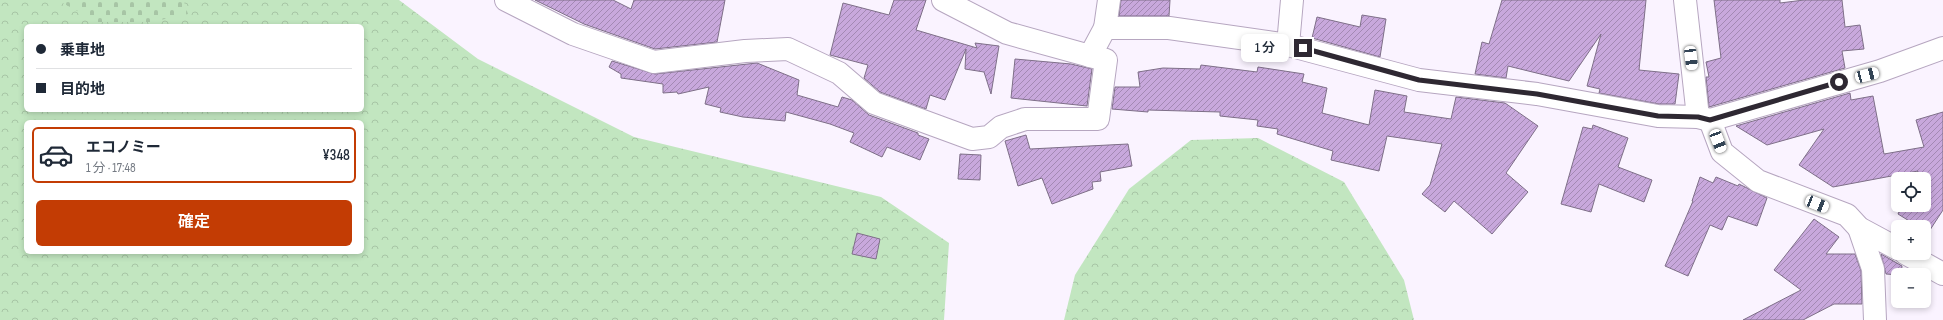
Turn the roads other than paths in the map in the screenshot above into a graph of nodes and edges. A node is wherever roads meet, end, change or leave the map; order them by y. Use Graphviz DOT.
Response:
graph roads {
  1 [pos="506,0"];
  2 [pos="943,0"];
  3 [pos="1110,0"];
  4 [pos="1292,0"];
  5 [pos="1685,0"];
  6 [pos="1105,28"];
  7 [pos="1288,44"];
  8 [pos="1943,48"];
  9 [pos="1090,56"];
  10 [pos="1704,118"];
  11 [pos="1859,228"];
  12 [pos="1891,245"];
  13 [pos="1918,260"];
  14 [pos="1943,274"];
  15 [pos="1875,320"];
  1 -- 9 [label="street"];
  2 -- 9 [label="street"];
  3 -- 6 [label="street"];
  4 -- 7 [label="street"];
  5 -- 10 [label="street"];
  6 -- 7 [label="street"];
  6 -- 9 [label="street"];
  7 -- 10 [label="street"];
  8 -- 10 [label="street"];
  10 -- 11 [label="street"];
  11 -- 12 [label="street"];
  11 -- 15 [label="street"];
  13 -- 14 [label="street"];
}
